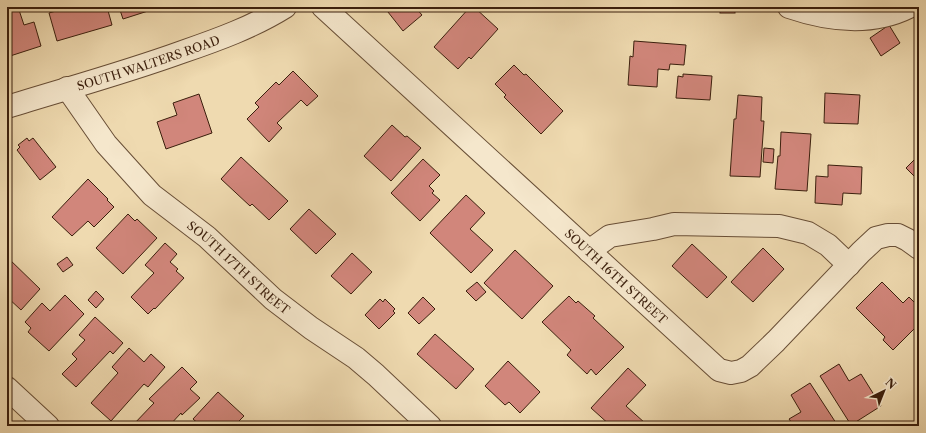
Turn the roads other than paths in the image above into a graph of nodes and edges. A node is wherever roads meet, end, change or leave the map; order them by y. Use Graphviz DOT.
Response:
graph roads {
  1 [pos="285,7"];
  2 [pos="323,7"];
  3 [pos="789,7"];
  4 [pos="909,7"];
  5 [pos="67,88"];
  6 [pos="7,107"];
  7 [pos="919,248"];
  8 [pos="589,251"];
  9 [pos="849,265"];
  10 [pos="7,388"];
  11 [pos="48,426"];
  12 [pos="430,426"];
  1 -- 5 [label="street, SOUTH WALTERS ROAD"];
  2 -- 8 [label="street, SOUTH 16TH STREET"];
  3 -- 4 [label="street"];
  5 -- 6 [label="street, SOUTH WALTERS ROAD"];
  5 -- 12 [label="street, SOUTH 17TH STREET"];
  7 -- 9 [label="street, SOUTH 16TH STREET"];
  8 -- 9 [label="street"];
  8 -- 9 [label="street, SOUTH 16TH STREET"];
  10 -- 11 [label="street"];
}
